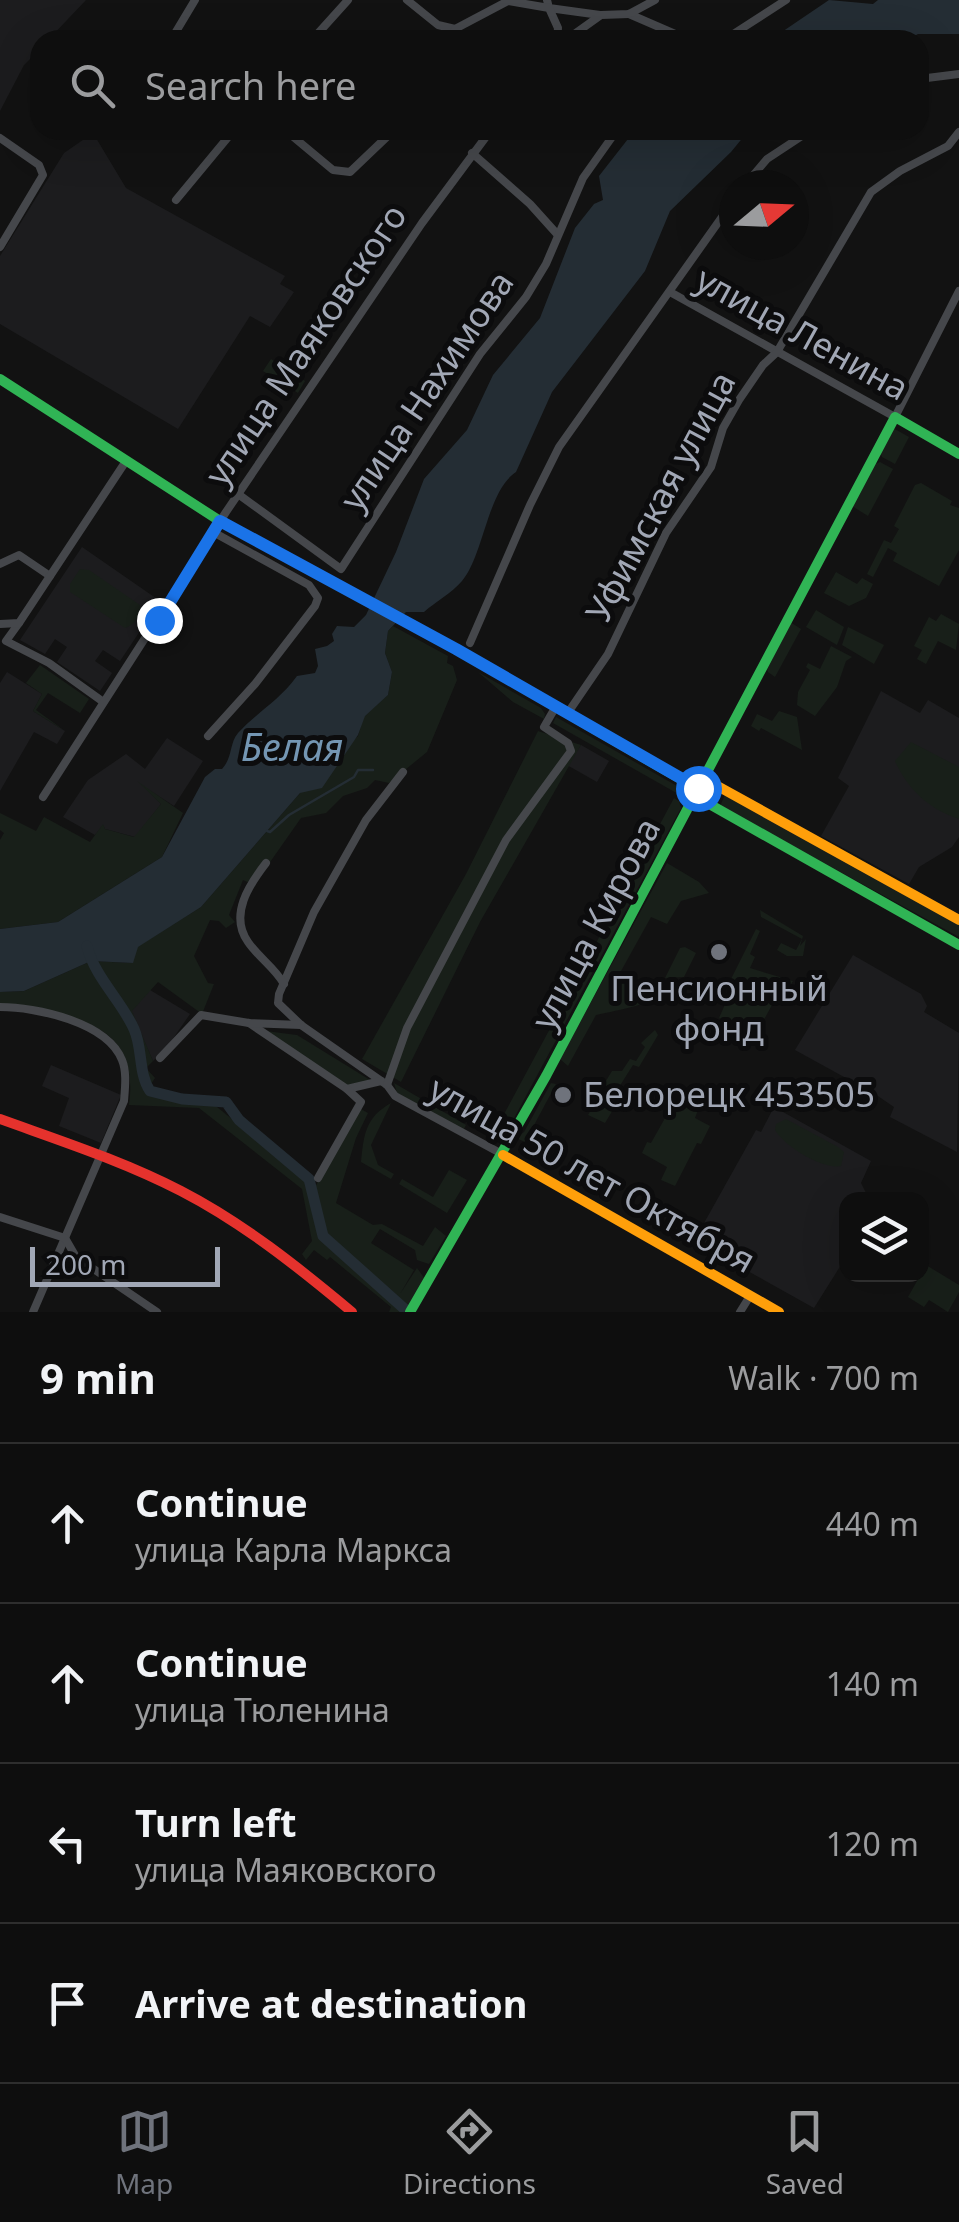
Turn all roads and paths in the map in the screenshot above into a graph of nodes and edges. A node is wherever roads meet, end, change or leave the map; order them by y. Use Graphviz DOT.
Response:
graph roads {
  1 [pos="195,0"];
  2 [pos="348,0"];
  3 [pos="407,0"];
  4 [pos="655,0"];
  5 [pos="786,0"];
  6 [pos="548,4"];
  7 [pos="629,14"];
  8 [pos="601,16"];
  9 [pos="455,29"];
  10 [pos="178,30"];
  11 [pos="321,30"];
  12 [pos="558,30"];
  13 [pos="581,30"];
  14 [pos="666,30"];
  15 [pos="740,30"];
  16 [pos="959,74"];
  17 [pos="929,78"];
  18 [pos="959,132"];
  19 [pos="0,138"];
  20 [pos="226,140"];
  21 [pos="297,140"];
  22 [pos="384,140"];
  23 [pos="483,140"];
  24 [pos="609,140"];
  25 [pos="796,140"];
  26 [pos="472,153"];
  27 [pos="758,170"];
  28 [pos="176,200"];
  29 [pos="719,220"];
  30 [pos="557,234"];
  31 [pos="0,247"];
  32 [pos="959,290"];
  33 [pos="670,292"];
  34 [pos="777,352"];
  35 [pos="0,379"];
  36 [pos="894,417"];
  37 [pos="959,454"];
  38 [pos="126,461"];
  39 [pos="238,494"];
  40 [pos="220,521"];
  41 [pos="213,532"];
  42 [pos="0,564"];
  43 [pos="50,576"];
  44 [pos="19,623"];
  45 [pos="0,624"];
  46 [pos="470,644"];
  47 [pos="102,701"];
  48 [pos="555,708"];
  49 [pos="567,714"];
  50 [pos="208,736"];
  51 [pos="402,772"];
  52 [pos="699,787"];
  53 [pos="44,797"];
  54 [pos="266,863"];
  55 [pos="959,920"];
  56 [pos="959,945"];
  57 [pos="284,984"];
  58 [pos="0,1007"];
  59 [pos="250,1023"];
  60 [pos="300,1025"];
  61 [pos="160,1058"];
  62 [pos="384,1083"];
  63 [pos="348,1090"];
  64 [pos="0,1119"];
  65 [pos="503,1155"];
  66 [pos="101,1156"];
  67 [pos="318,1178"];
  68 [pos="0,1217"];
  69 [pos="66,1238"];
  70 [pos="750,1296"];
  71 [pos="413,1307"];
  72 [pos="33,1312"];
  73 [pos="157,1312"];
  74 [pos="352,1312"];
  75 [pos="740,1312"];
  76 [pos="779,1312"];
  1 -- 10 [label="street"];
  2 -- 11 [label="street"];
  3 -- 9 [label="street"];
  4 -- 7 [label="street"];
  5 -- 15 [label="street"];
  6 -- 8 [label="street"];
  6 -- 9 [label="street"];
  6 -- 12 [label="street"];
  7 -- 8 [label="street"];
  7 -- 14 [label="street"];
  8 -- 13 [label="street"];
  16 -- 17 [label="street"];
  18 -- 34 [label="street, Уфимская улица"];
  19 -- 31 [label="street"];
  20 -- 28 [label="street"];
  21 -- 22 [label="street"];
  23 -- 26 [label="street, улица Маяковского"];
  24 -- 30 [label="street, улица Нахимова"];
  25 -- 27 [label="street"];
  26 -- 30 [label="street"];
  26 -- 39 [label="street, улица Маяковского"];
  29 -- 33 [label="street"];
  30 -- 39 [label="street, улица Нахимова"];
  32 -- 36 [label="street, улица Кирова"];
  33 -- 34 [label="street, улица Ленина"];
  33 -- 46 [label="street"];
  34 -- 36 [label="street, улица Ленина"];
  34 -- 49 [label="street, Уфимская улица"];
  35 -- 38 [label="main road"];
  36 -- 37 [label="main road, улица Ленина"];
  36 -- 52 [label="main road, улица Кирова"];
  38 -- 40 [label="main road"];
  38 -- 43 [label="street"];
  39 -- 40 [label="street, улица Маяковского"];
  40 -- 41 [label="street, улица Маяковского"];
  40 -- 48 [label="main road"];
  41 -- 47 [label="street, улица Маяковского"];
  41 -- 50 [label="street"];
  42 -- 43 [label="street"];
  43 -- 44 [label="street"];
  44 -- 45 [label="street"];
  44 -- 47 [label="street"];
  47 -- 53 [label="street, улица Маяковского"];
  48 -- 49 [label="main road"];
  48 -- 62 [label="street"];
  49 -- 52 [label="main road"];
  51 -- 57 [label="street"];
  52 -- 55 [label="main road"];
  52 -- 56 [label="main road"];
  52 -- 65 [label="main road, улица Кирова"];
  54 -- 57 [label="street"];
  57 -- 60 [label="street, улица 50 лет Октября"];
  58 -- 66 [label="street"];
  59 -- 60 [label="street"];
  59 -- 61 [label="street"];
  59 -- 63 [label="street"];
  60 -- 62 [label="street, улица 50 лет Октября"];
  62 -- 63 [label="street, улица 50 лет Октября"];
  62 -- 65 [label="street, улица 50 лет Октября"];
  63 -- 67 [label="street"];
  64 -- 66 [label="main road"];
  65 -- 70 [label="main road, улица 50 лет Октября"];
  65 -- 71 [label="main road, улица Кирова"];
  66 -- 69 [label="street"];
  66 -- 74 [label="main road"];
  68 -- 69 [label="street"];
  69 -- 72 [label="street"];
  69 -- 73 [label="street"];
  70 -- 75 [label="street"];
  70 -- 76 [label="main road, улица 50 лет Октября"];
}
